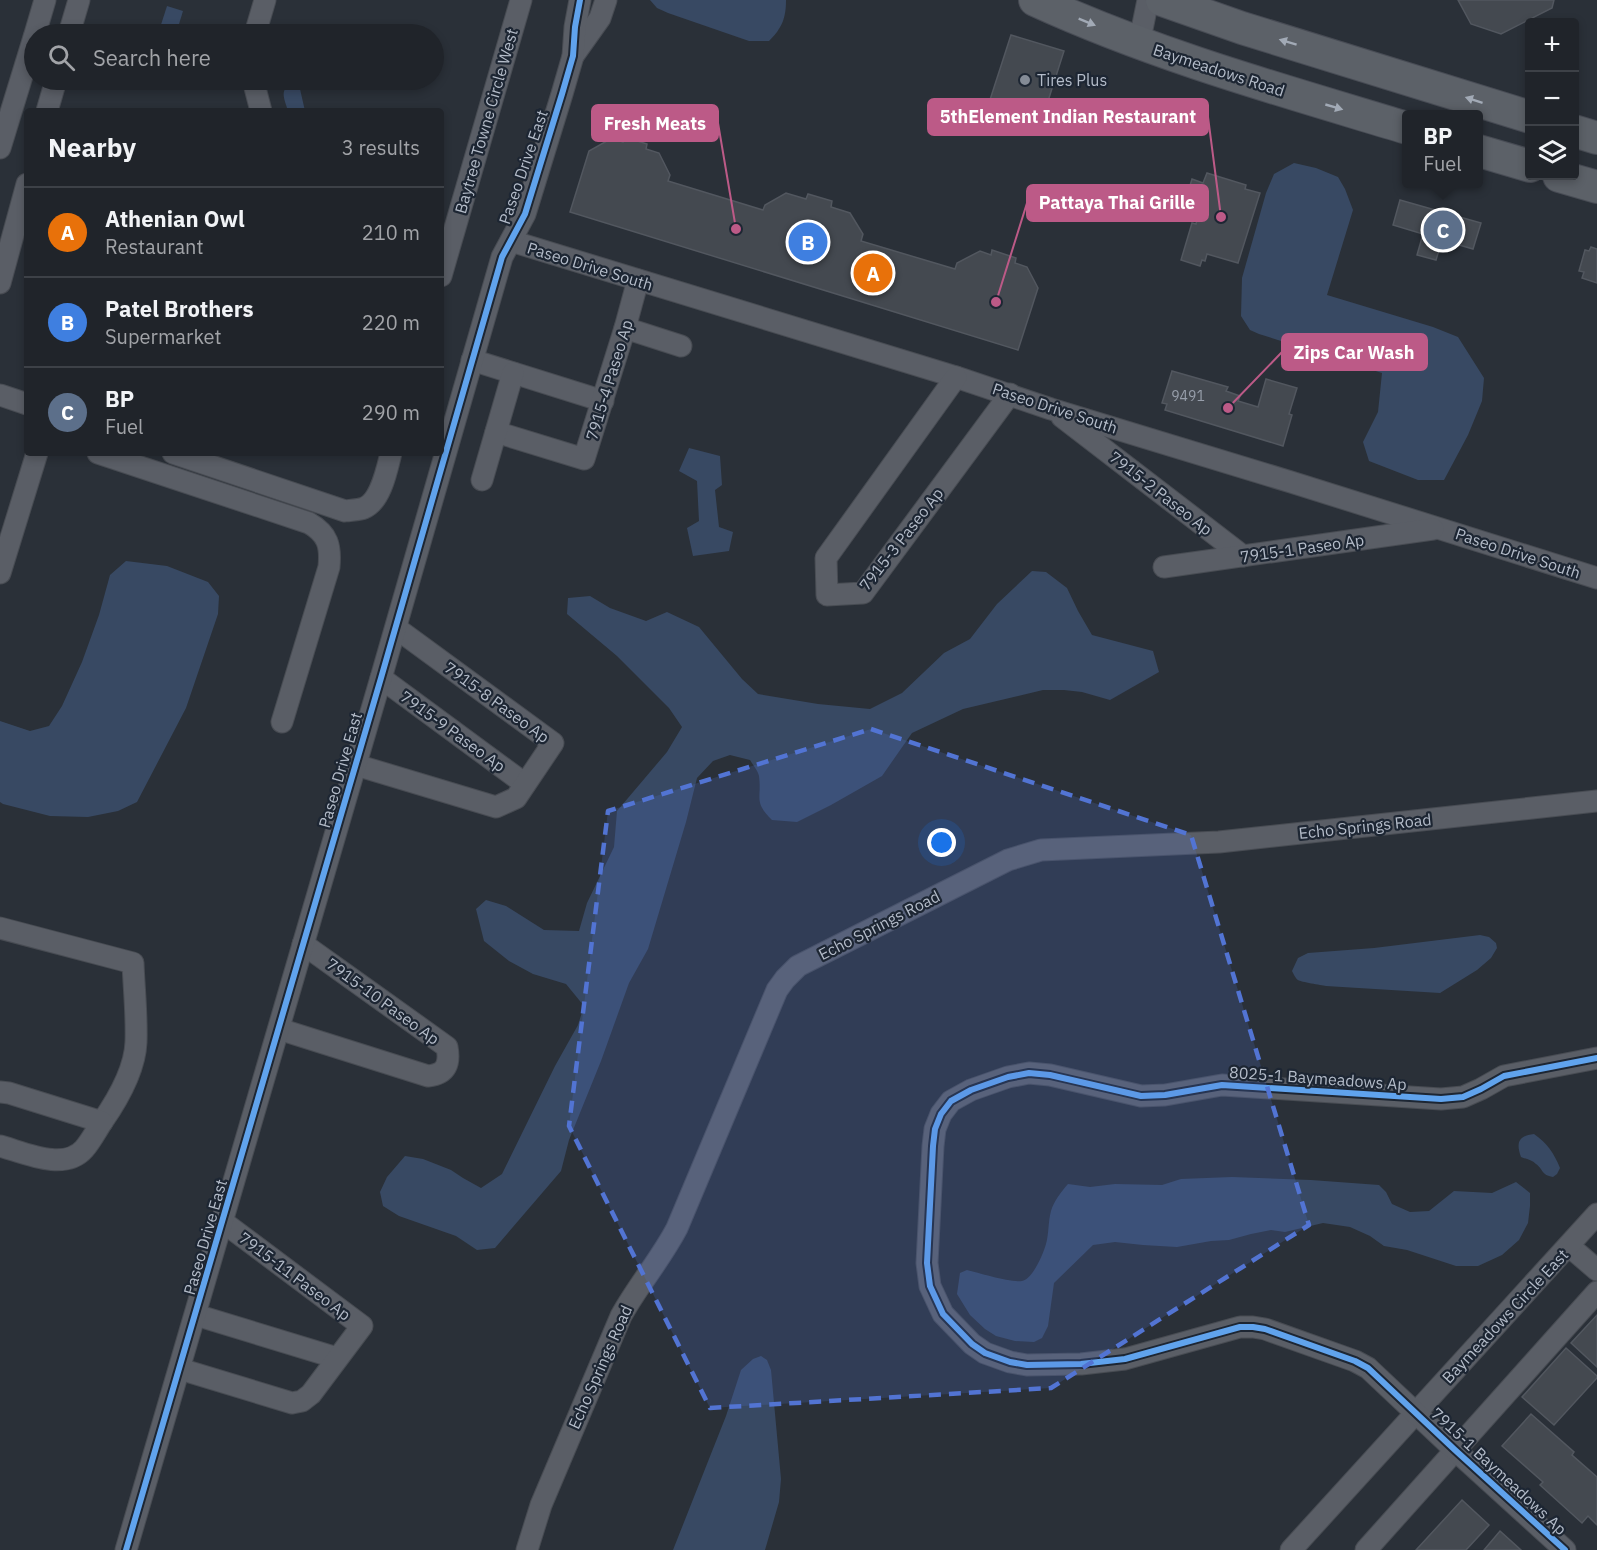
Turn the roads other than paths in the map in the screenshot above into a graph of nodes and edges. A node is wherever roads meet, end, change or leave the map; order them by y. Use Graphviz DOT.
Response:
graph roads {
  1 [pos="45,0"];
  2 [pos="79,0"];
  3 [pos="265,0"];
  4 [pos="521,0"];
  5 [pos="580,0"];
  6 [pos="606,0"];
  7 [pos="1035,0"];
  8 [pos="1148,0"];
  9 [pos="1162,0"];
  10 [pos="38,24"];
  11 [pos="72,24"];
  12 [pos="258,24"];
  13 [pos="1139,44"];
  14 [pos="573,56"];
  15 [pos="24,71"];
  16 [pos="53,90"];
  17 [pos="256,90"];
  18 [pos="48,108"];
  19 [pos="260,108"];
  20 [pos="1525,115"];
  21 [pos="1402,127"];
  22 [pos="1579,132"];
  23 [pos="1597,138"];
  24 [pos="0,148"];
  25 [pos="1483,152"];
  26 [pos="1525,165"];
  27 [pos="1573,180"];
  28 [pos="1597,187"];
  29 [pos="24,195"];
  30 [pos="511,242"];
  31 [pos="444,266"];
  32 [pos="638,280"];
  33 [pos="0,283"];
  34 [pos="625,328"];
  35 [pos="681,346"];
  36 [pos="472,360"];
  37 [pos="513,373"];
  38 [pos="956,377"];
  39 [pos="1010,394"];
  40 [pos="0,395"];
  41 [pos="603,401"];
  42 [pos="24,403"];
  43 [pos="1051,409"];
  44 [pos="496,432"];
  45 [pos="36,456"];
  46 [pos="107,456"];
  47 [pos="181,456"];
  48 [pos="390,456"];
  49 [pos="482,480"];
  50 [pos="1439,528"];
  51 [pos="1243,556"];
  52 [pos="1164,567"];
  53 [pos="0,573"];
  54 [pos="1597,578"];
  55 [pos="396,628"];
  56 [pos="381,678"];
  57 [pos="282,722"];
  58 [pos="356,765"];
  59 [pos="525,784"];
  60 [pos="1597,801"];
  61 [pos="0,928"];
  62 [pos="303,944"];
  63 [pos="279,1029"];
  64 [pos="1597,1058"];
  65 [pos="0,1092"];
  66 [pos="102,1122"];
  67 [pos="0,1146"];
  68 [pos="1596,1216"];
  69 [pos="223,1222"];
  70 [pos="1569,1246"];
  71 [pos="1597,1270"];
  72 [pos="1597,1292"];
  73 [pos="196,1315"];
  74 [pos="337,1358"];
  75 [pos="180,1369"];
  76 [pos="1415,1413"];
  77 [pos="1455,1450"];
  78 [pos="126,1550"];
  79 [pos="527,1550"];
  80 [pos="1291,1550"];
  81 [pos="1366,1550"];
  82 [pos="1565,1550"];
  1 -- 10 [label="street"];
  2 -- 11 [label="street"];
  3 -- 12 [label="street"];
  4 -- 31 [label="street, Baytree Towne Circle West"];
  5 -- 14 [label="street, Paseo Drive East"];
  6 -- 14 [label="street, Paseo Drive East"];
  7 -- 13 [label="main road, Baymeadows Road, one-way"];
  8 -- 13 [label="street"];
  20 -- 9 [label="main road, one-way"];
  13 -- 21 [label="main road, Baymeadows Road, one-way"];
  14 -- 30 [label="street, Paseo Drive East"];
  15 -- 24 [label="street"];
  16 -- 18 [label="street"];
  17 -- 19 [label="street"];
  22 -- 23 [label="main road"];
  25 -- 26 [label="main road"];
  27 -- 28 [label="main road"];
  29 -- 33 [label="street"];
  30 -- 32 [label="street, Paseo Drive South"];
  30 -- 36 [label="street, Paseo Drive East"];
  32 -- 34 [label="street, 7915-4 Paseo Ap"];
  32 -- 38 [label="street, Paseo Drive South"];
  34 -- 35 [label="street"];
  34 -- 41 [label="street, 7915-4 Paseo Ap"];
  36 -- 37 [label="street"];
  36 -- 55 [label="street, Paseo Drive East"];
  37 -- 41 [label="street"];
  37 -- 44 [label="street"];
  38 -- 39 [label="street, Paseo Drive South"];
  38 -- 39 [label="street, 7915-3 Paseo Ap"];
  39 -- 43 [label="street, Paseo Drive South"];
  40 -- 42 [label="street"];
  41 -- 44 [label="street, 7915-4 Paseo Ap"];
  43 -- 50 [label="street, Paseo Drive South"];
  43 -- 51 [label="street, 7915-2 Paseo Ap"];
  44 -- 49 [label="street"];
  45 -- 53 [label="street"];
  46 -- 57 [label="street"];
  47 -- 48 [label="street"];
  50 -- 51 [label="street, 7915-1 Paseo Ap"];
  50 -- 54 [label="street, Paseo Drive South"];
  51 -- 52 [label="street, 7915-1 Paseo Ap"];
  55 -- 56 [label="street, Paseo Drive East"];
  55 -- 59 [label="street, 7915-8 Paseo Ap"];
  56 -- 58 [label="street, Paseo Drive East"];
  56 -- 59 [label="street, 7915-9 Paseo Ap"];
  58 -- 59 [label="street, 7915-8 Paseo Ap"];
  58 -- 62 [label="street, Paseo Drive East"];
  60 -- 79 [label="street, Echo Springs Road"];
  61 -- 66 [label="street"];
  62 -- 63 [label="street, Paseo Drive East"];
  62 -- 63 [label="street, 7915-10 Paseo Ap"];
  63 -- 69 [label="street, Paseo Drive East"];
  64 -- 76 [label="street, 8025-1 Baymeadows Ap"];
  65 -- 66 [label="street"];
  66 -- 67 [label="street"];
  68 -- 70 [label="street, Baymeadows Circle East"];
  69 -- 73 [label="street, Paseo Drive East"];
  69 -- 74 [label="street, 7915-11 Paseo Ap"];
  70 -- 71 [label="street"];
  70 -- 76 [label="street, Baymeadows Circle East"];
  72 -- 77 [label="street"];
  73 -- 74 [label="street"];
  73 -- 75 [label="street, Paseo Drive East"];
  74 -- 75 [label="street, 7915-11 Paseo Ap"];
  75 -- 78 [label="street, Paseo Drive East"];
  76 -- 77 [label="street, 7915-1 Baymeadows Ap"];
  76 -- 80 [label="street, Baymeadows Circle East"];
  77 -- 81 [label="street"];
  77 -- 82 [label="street, 7915-1 Baymeadows Ap"];
}
